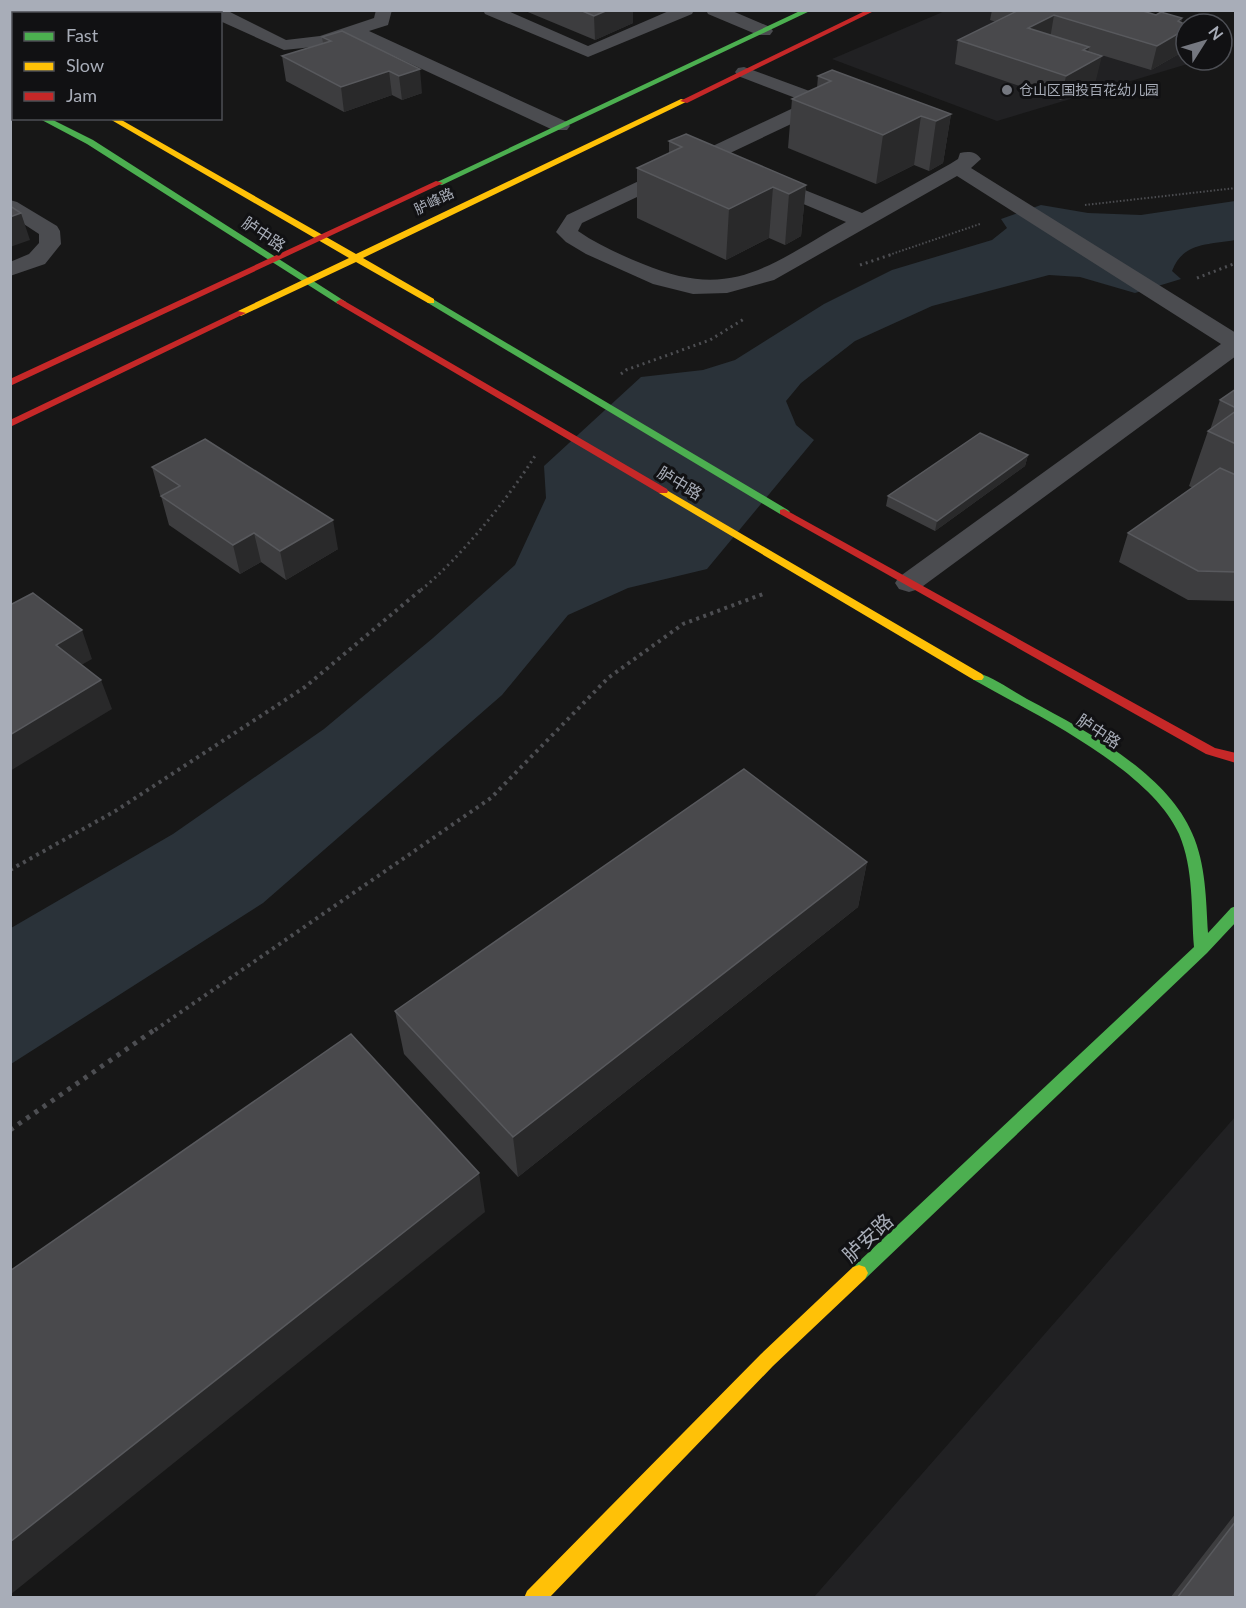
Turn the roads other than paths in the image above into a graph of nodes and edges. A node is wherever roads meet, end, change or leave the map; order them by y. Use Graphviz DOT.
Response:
graph roads {
  1 [pos="384,10"];
  2 [pos="490,10"];
  3 [pos="686,10"];
  4 [pos="714,10"];
  5 [pos="809,10"];
  6 [pos="873,10"];
  7 [pos="222,15"];
  8 [pos="354,31"];
  9 [pos="764,31"];
  10 [pos="744,72"];
  11 [pos="822,102"];
  12 [pos="854,114"];
  13 [pos="46,120"];
  14 [pos="116,120"];
  15 [pos="560,126"];
  16 [pos="706,156"];
  17 [pos="726,165"];
  18 [pos="747,174"];
  19 [pos="10,206"];
  20 [pos="863,221"];
  21 [pos="322,238"];
  22 [pos="357,257"];
  23 [pos="274,261"];
  24 [pos="10,270"];
  25 [pos="306,282"];
  26 [pos="1236,344"];
  27 [pos="10,383"];
  28 [pos="10,424"];
  29 [pos="909,583"];
  30 [pos="1236,758"];
  31 [pos="1236,912"];
  32 [pos="1202,949"];
  33 [pos="534,1598"];
  1 -- 8 [label="street"];
  2 -- 3 [label="street"];
  4 -- 9 [label="street"];
  5 -- 9 [label="street, 胪峰路"];
  6 -- 10 [label="street, 胪峰路"];
  7 -- 8 [label="street"];
  8 -- 15 [label="street"];
  9 -- 15 [label="street, 胪峰路"];
  10 -- 11 [label="street"];
  10 -- 22 [label="street, 胪峰路"];
  11 -- 12 [label="street"];
  11 -- 16 [label="street"];
  13 -- 23 [label="street, 胪中路"];
  14 -- 21 [label="street, 胪中路"];
  15 -- 21 [label="street, 胪峰路"];
  16 -- 17 [label="street"];
  16 -- 20 [label="street"];
  18 -- 20 [label="street"];
  19 -- 24 [label="street"];
  20 -- 26 [label="street"];
  21 -- 22 [label="street, 胪中路"];
  21 -- 23 [label="street, 胪峰路"];
  22 -- 25 [label="street, 胪峰路"];
  22 -- 29 [label="street, 胪中路"];
  23 -- 25 [label="street, 胪中路"];
  23 -- 27 [label="street, 胪峰路"];
  25 -- 28 [label="street, 胪峰路"];
  25 -- 32 [label="street, 胪中路"];
  26 -- 29 [label="street"];
  29 -- 30 [label="street, 胪中路"];
  31 -- 32 [label="street, 胪安路"];
  32 -- 33 [label="street, 胪安路"];
}
